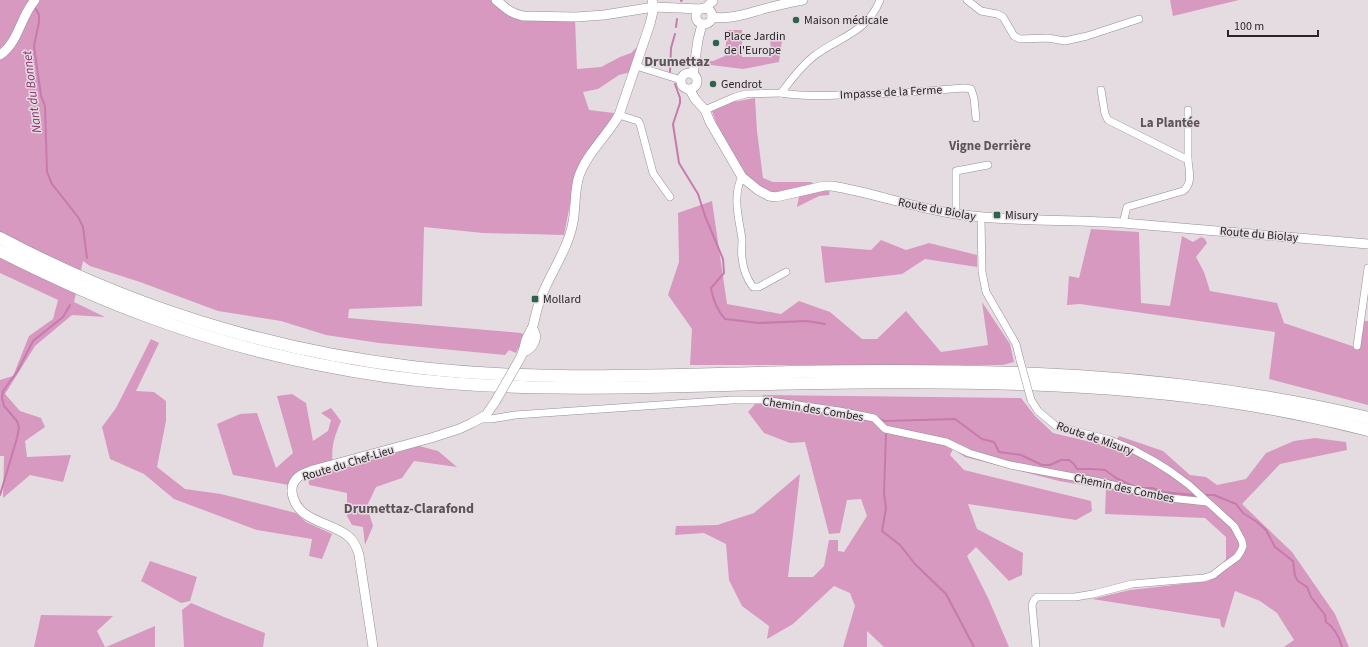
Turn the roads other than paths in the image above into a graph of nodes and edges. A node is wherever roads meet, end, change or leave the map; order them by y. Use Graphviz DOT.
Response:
graph roads {
  1 [pos="35,0"];
  2 [pos="496,0"];
  3 [pos="714,0"];
  4 [pos="803,0"];
  5 [pos="880,0"];
  6 [pos="967,0"];
  7 [pos="653,4"];
  8 [pos="706,16"];
  9 [pos="1139,19"];
  10 [pos="0,55"];
  11 [pos="636,66"];
  12 [pos="692,73"];
  13 [pos="681,80"];
  14 [pos="692,89"];
  15 [pos="1101,90"];
  16 [pos="781,93"];
  17 [pos="703,107"];
  18 [pos="1188,110"];
  19 [pos="619,115"];
  20 [pos="976,118"];
  21 [pos="1188,160"];
  22 [pos="988,165"];
  23 [pos="742,177"];
  24 [pos="670,196"];
  25 [pos="956,214"];
  26 [pos="981,218"];
  27 [pos="1123,223"];
  28 [pos="0,233"];
  29 [pos="0,238"];
  30 [pos="1368,244"];
  31 [pos="0,251"];
  32 [pos="31,254"];
  33 [pos="1368,268"];
  34 [pos="786,272"];
  35 [pos="1357,346"];
  36 [pos="479,418"];
  37 [pos="1368,418"];
  38 [pos="1368,430"];
  39 [pos="1207,502"];
  40 [pos="374,647"];
  41 [pos="1036,647"];
  1 -- 10 [label="street"];
  2 -- 7 [label="street"];
  3 -- 8 [label="street"];
  4 -- 8 [label="street"];
  5 -- 16 [label="street"];
  6 -- 9 [label="street"];
  7 -- 8 [label="street"];
  7 -- 11 [label="street, Route du Chef-Lieu"];
  8 -- 12 [label="street"];
  11 -- 13 [label="street"];
  11 -- 19 [label="street, Route du Chef-Lieu"];
  12 -- 13 [label="street"];
  12 -- 14 [label="street"];
  13 -- 14 [label="street"];
  14 -- 17 [label="street, Route du Biolay"];
  15 -- 21 [label="street"];
  16 -- 17 [label="street"];
  16 -- 20 [label="street, Impasse de la Ferme"];
  17 -- 23 [label="street, Route du Biolay"];
  18 -- 21 [label="street"];
  19 -- 24 [label="street"];
  19 -- 36 [label="street, Route du Chef-Lieu, bridge"];
  21 -- 27 [label="street"];
  22 -- 25 [label="street"];
  23 -- 25 [label="street, Route du Biolay"];
  23 -- 34 [label="street"];
  25 -- 26 [label="street, Route du Biolay"];
  26 -- 27 [label="street, Route du Biolay"];
  26 -- 39 [label="street, Route de Misury, bridge"];
  27 -- 30 [label="street, Route du Biolay"];
  28 -- 32 [label="highway"];
  29 -- 32 [label="highway"];
  31 -- 38 [label="highway"];
  32 -- 37 [label="highway"];
  33 -- 35 [label="street"];
  36 -- 39 [label="street, Chemin des Combes"];
  36 -- 40 [label="street, Route du Chef-Lieu"];
  39 -- 41 [label="street, Route de Misury"];
}
